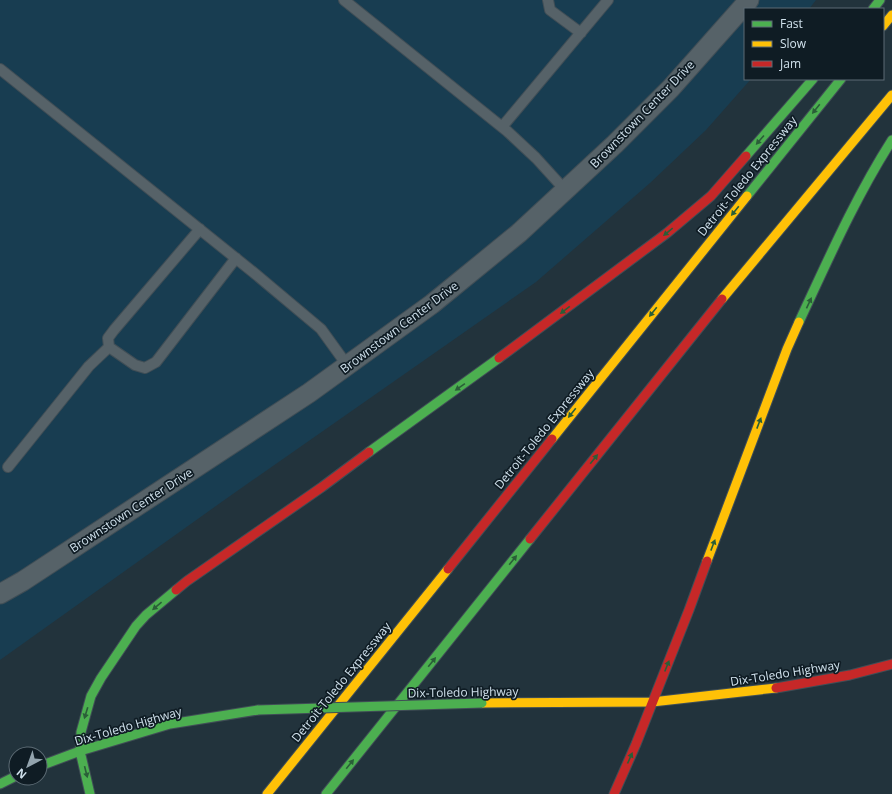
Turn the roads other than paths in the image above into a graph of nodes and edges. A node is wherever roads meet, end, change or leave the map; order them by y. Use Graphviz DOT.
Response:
graph roads {
  1 [pos="344,0"];
  2 [pos="548,0"];
  3 [pos="608,0"];
  4 [pos="749,0"];
  5 [pos="880,0"];
  6 [pos="874,8"];
  7 [pos="892,15"];
  8 [pos="884,25"];
  9 [pos="581,33"];
  10 [pos="0,69"];
  11 [pos="812,80"];
  12 [pos="839,80"];
  13 [pos="892,95"];
  14 [pos="502,128"];
  15 [pos="892,140"];
  16 [pos="566,191"];
  17 [pos="200,229"];
  18 [pos="236,258"];
  19 [pos="109,347"];
  20 [pos="347,366"];
  21 [pos="8,467"];
  22 [pos="0,594"];
  23 [pos="892,664"];
  24 [pos="652,702"];
  25 [pos="80,751"];
  26 [pos="48,763"];
  27 [pos="90,794"];
  28 [pos="267,794"];
  29 [pos="326,794"];
  30 [pos="614,794"];
  1 -- 14 [label="lane"];
  2 -- 9 [label="lane"];
  3 -- 9 [label="lane"];
  4 -- 16 [label="street, Brownstown Center Drive"];
  5 -- 6 [label="main road"];
  7 -- 8 [label="main road"];
  9 -- 14 [label="lane"];
  10 -- 17 [label="lane"];
  11 -- 25 [label="main road, one-way"];
  12 -- 28 [label="main road, Detroit-Toledo Expressway, one-way"];
  29 -- 13 [label="main road, one-way"];
  14 -- 16 [label="lane"];
  24 -- 15 [label="main road, one-way"];
  16 -- 20 [label="street, Brownstown Center Drive"];
  17 -- 18 [label="lane"];
  17 -- 19 [label="lane"];
  18 -- 19 [label="lane"];
  18 -- 20 [label="lane"];
  19 -- 21 [label="lane"];
  20 -- 22 [label="street, Brownstown Center Drive"];
  23 -- 24 [label="main road, Dix-Toledo Highway"];
  24 -- 25 [label="main road, Dix-Toledo Highway, bridge"];
  30 -- 24 [label="main road, one-way"];
  25 -- 26 [label="main road, Dix-Toledo Highway"];
  25 -- 27 [label="main road, one-way"];
}
